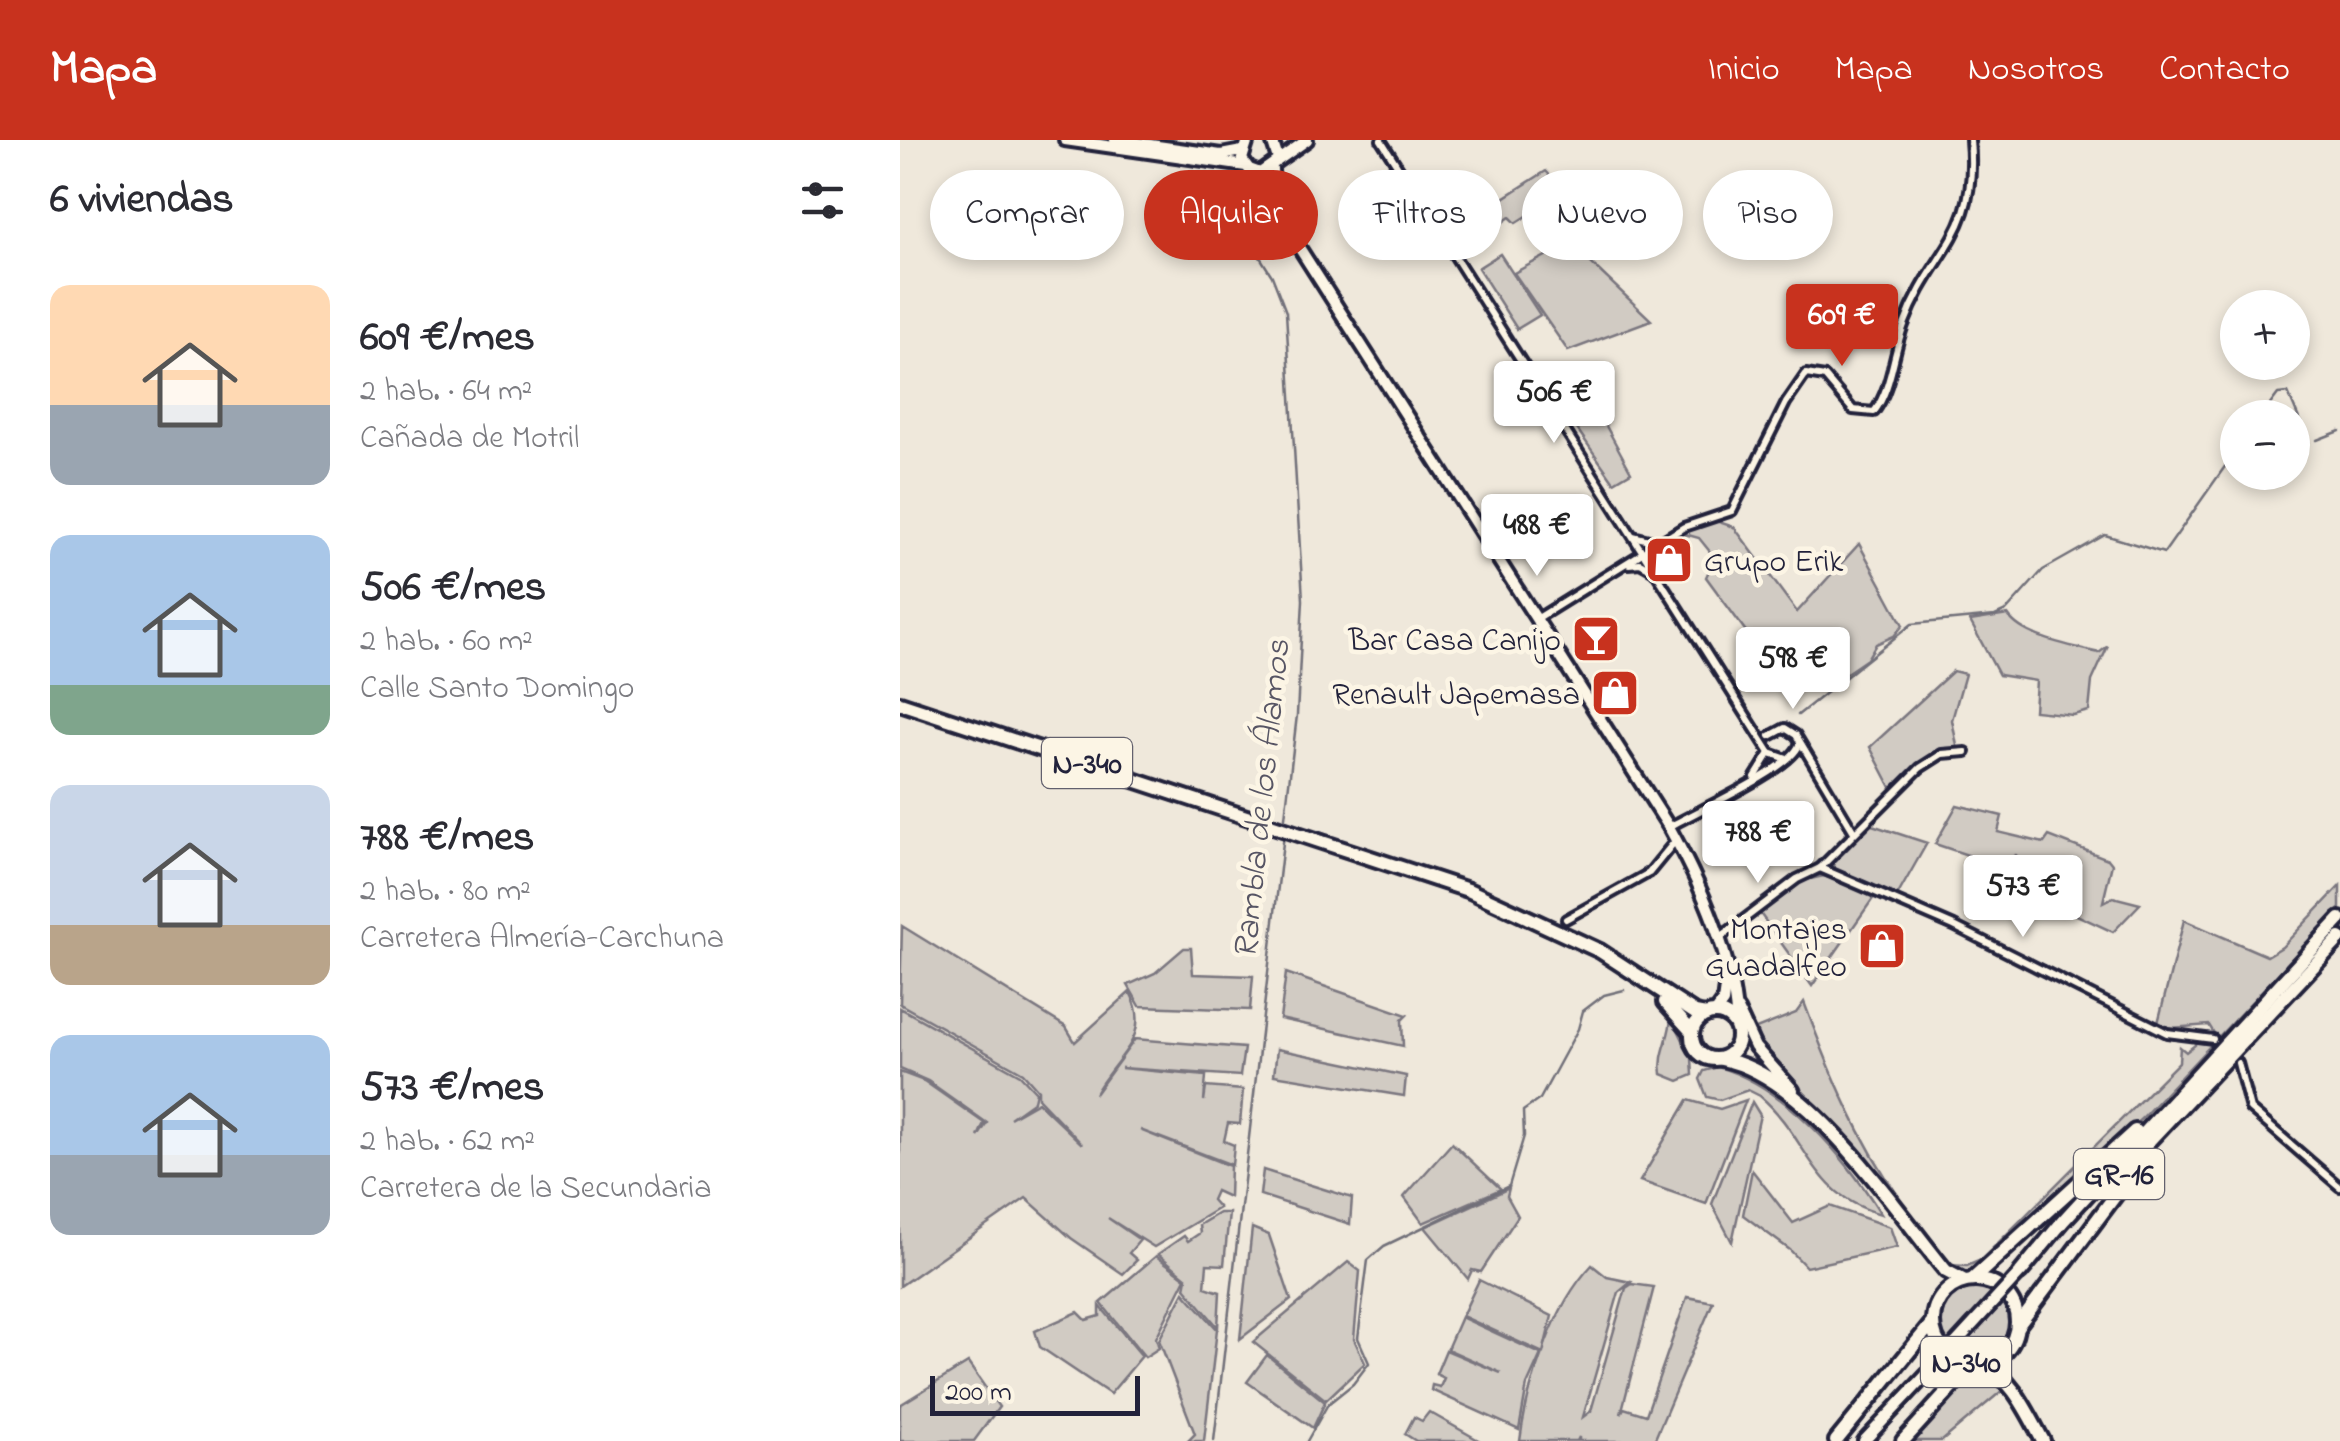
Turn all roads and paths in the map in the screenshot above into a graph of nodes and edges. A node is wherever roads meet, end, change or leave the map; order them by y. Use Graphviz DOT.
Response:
graph roads {
  1 [pos="1065,140"];
  2 [pos="1115,140"];
  3 [pos="1272,140"];
  4 [pos="1308,140"];
  5 [pos="1382,140"];
  6 [pos="1970,140"];
  7 [pos="1239,143"];
  8 [pos="1190,156"];
  9 [pos="1207,158"];
  10 [pos="1275,164"];
  11 [pos="1248,168"];
  12 [pos="1274,170"];
  13 [pos="1309,260"];
  14 [pos="1632,535"];
  15 [pos="1662,542"];
  16 [pos="1643,554"];
  17 [pos="1626,564"];
  18 [pos="1654,570"];
  19 [pos="1538,618"];
  20 [pos="900,702"];
  21 [pos="1757,730"];
  22 [pos="1770,736"];
  23 [pos="1799,745"];
  24 [pos="1769,752"];
  25 [pos="1966,752"];
  26 [pos="1787,759"];
  27 [pos="1754,779"];
  28 [pos="1670,827"];
  29 [pos="1854,832"];
  30 [pos="1676,840"];
  31 [pos="1820,868"];
  32 [pos="1566,919"];
  33 [pos="2340,919"];
  34 [pos="1568,936"];
  35 [pos="2340,938"];
  36 [pos="1716,940"];
  37 [pos="1726,974"];
  38 [pos="1736,1006"];
  39 [pos="1711,1014"];
  40 [pos="1692,1032"];
  41 [pos="1737,1034"];
  42 [pos="2213,1039"];
  43 [pos="2213,1056"];
  44 [pos="1722,1059"];
  45 [pos="2238,1064"];
  46 [pos="2216,1071"];
  47 [pos="1768,1074"];
  48 [pos="1816,1117"];
  49 [pos="2340,1187"];
  50 [pos="1924,1245"];
  51 [pos="2020,1274"];
  52 [pos="1969,1281"];
  53 [pos="1941,1298"];
  54 [pos="1933,1322"];
  55 [pos="2017,1326"];
  56 [pos="2008,1348"];
  57 [pos="1978,1363"];
  58 [pos="2018,1396"];
  59 [pos="1836,1441"];
  60 [pos="1864,1441"];
  61 [pos="1903,1441"];
  62 [pos="2043,1441"];
  1 -- 8 [label="main road"];
  2 -- 8 [label="main road"];
  3 -- 10 [label="main road"];
  4 -- 10 [label="main road"];
  5 -- 14 [label="street"];
  6 -- 15 [label="street"];
  7 -- 9 [label="main road"];
  7 -- 11 [label="main road"];
  8 -- 9 [label="main road"];
  9 -- 11 [label="main road"];
  10 -- 11 [label="main road"];
  10 -- 12 [label="main road"];
  13 -- 19 [label="main road"];
  14 -- 15 [label="street"];
  14 -- 16 [label="street"];
  14 -- 17 [label="street"];
  15 -- 16 [label="street"];
  15 -- 18 [label="street"];
  16 -- 17 [label="street"];
  16 -- 18 [label="street"];
  17 -- 18 [label="street"];
  17 -- 19 [label="street"];
  18 -- 21 [label="street"];
  19 -- 28 [label="main road"];
  20 -- 34 [label="highway, N-340"];
  21 -- 22 [label="street"];
  21 -- 24 [label="street"];
  22 -- 23 [label="street"];
  22 -- 24 [label="street"];
  23 -- 26 [label="street"];
  23 -- 29 [label="street"];
  24 -- 26 [label="street"];
  24 -- 27 [label="street"];
  25 -- 29 [label="street"];
  26 -- 27 [label="street"];
  27 -- 28 [label="street"];
  28 -- 30 [label="main road"];
  29 -- 31 [label="street"];
  30 -- 32 [label="street"];
  30 -- 36 [label="main road"];
  31 -- 36 [label="street"];
  31 -- 42 [label="street"];
  33 -- 43 [label="highway, GR-16"];
  34 -- 39 [label="highway, N-340"];
  34 -- 40 [label="highway, N-340"];
  35 -- 46 [label="highway, GR-16"];
  36 -- 37 [label="main road"];
  37 -- 38 [label="main road"];
  37 -- 39 [label="main road"];
  38 -- 41 [label="main road"];
  38 -- 48 [label="main road"];
  39 -- 40 [label="highway"];
  39 -- 41 [label="highway, N-340"];
  40 -- 44 [label="highway, N-340"];
  41 -- 44 [label="highway"];
  41 -- 47 [label="highway, N-340"];
  43 -- 51 [label="highway, GR-16"];
  43 -- 52 [label="highway"];
  44 -- 47 [label="highway, N-340"];
  45 -- 49 [label="street"];
  46 -- 51 [label="highway, GR-16"];
  46 -- 55 [label="highway"];
  47 -- 48 [label="highway, N-340"];
  48 -- 50 [label="highway, N-340"];
  50 -- 52 [label="highway, N-340"];
  50 -- 53 [label="highway, N-340"];
  51 -- 60 [label="main road, GR-16, bridge"];
  52 -- 53 [label="highway, N-340"];
  52 -- 55 [label="highway, N-340"];
  53 -- 54 [label="highway, N-340"];
  54 -- 57 [label="highway, N-340"];
  54 -- 59 [label="highway"];
  55 -- 56 [label="highway, N-340"];
  56 -- 57 [label="highway, N-340"];
  56 -- 58 [label="highway, N-340"];
  57 -- 58 [label="highway, N-340"];
  57 -- 61 [label="highway"];
  58 -- 62 [label="highway, N-340"];
}
